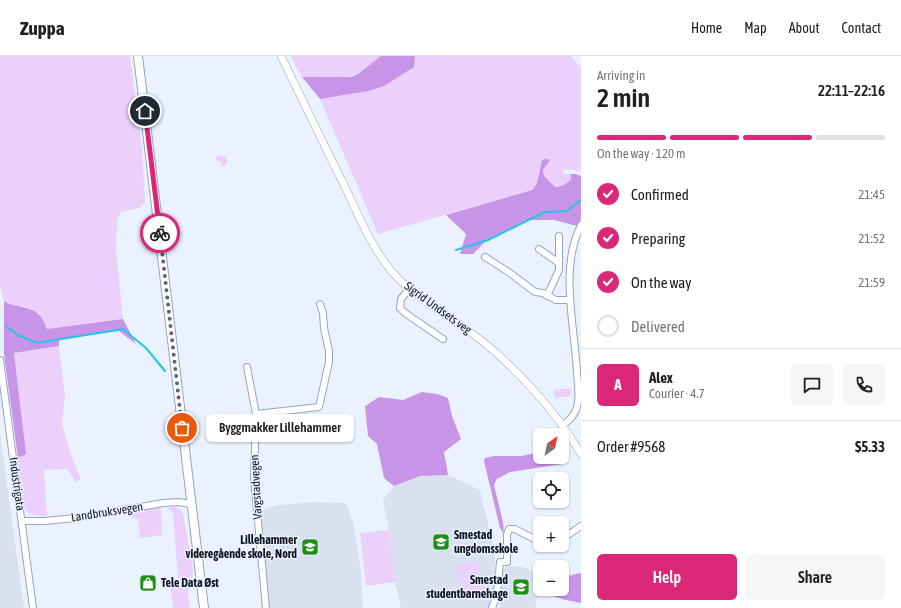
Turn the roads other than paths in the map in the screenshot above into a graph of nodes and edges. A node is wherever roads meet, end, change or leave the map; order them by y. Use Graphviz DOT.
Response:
graph roads {
  1 [pos="138,56"];
  2 [pos="281,56"];
  3 [pos="581,225"];
  4 [pos="559,236"];
  5 [pos="539,249"];
  6 [pos="485,257"];
  7 [pos="559,263"];
  8 [pos="409,289"];
  9 [pos="548,296"];
  10 [pos="570,300"];
  11 [pos="320,304"];
  12 [pos="443,340"];
  13 [pos="0,360"];
  14 [pos="247,367"];
  15 [pos="256,414"];
  16 [pos="562,426"];
  17 [pos="581,454"];
  18 [pos="191,504"];
  19 [pos="22,521"];
  20 [pos="581,526"];
  21 [pos="569,534"];
  22 [pos="533,538"];
  23 [pos="33,608"];
  24 [pos="204,608"];
  25 [pos="266,608"];
  26 [pos="492,608"];
  1 -- 18 [label="main road"];
  2 -- 8 [label="street, Sigrid Undsets veg"];
  3 -- 10 [label="street"];
  4 -- 7 [label="street"];
  5 -- 7 [label="street"];
  6 -- 9 [label="street"];
  7 -- 9 [label="street"];
  8 -- 12 [label="street"];
  8 -- 16 [label="street, Sigrid Undsets veg"];
  9 -- 10 [label="street"];
  10 -- 16 [label="street"];
  11 -- 15 [label="street"];
  13 -- 19 [label="street, Industrigata"];
  14 -- 15 [label="street, Vargstadvegen"];
  15 -- 25 [label="street, Vargstadvegen"];
  16 -- 17 [label="street, Sigrid Undsets veg"];
  18 -- 19 [label="street, Landbruksvegen"];
  18 -- 24 [label="main road"];
  19 -- 23 [label="street, Industrigata"];
  20 -- 21 [label="street"];
  22 -- 26 [label="street"];
}
